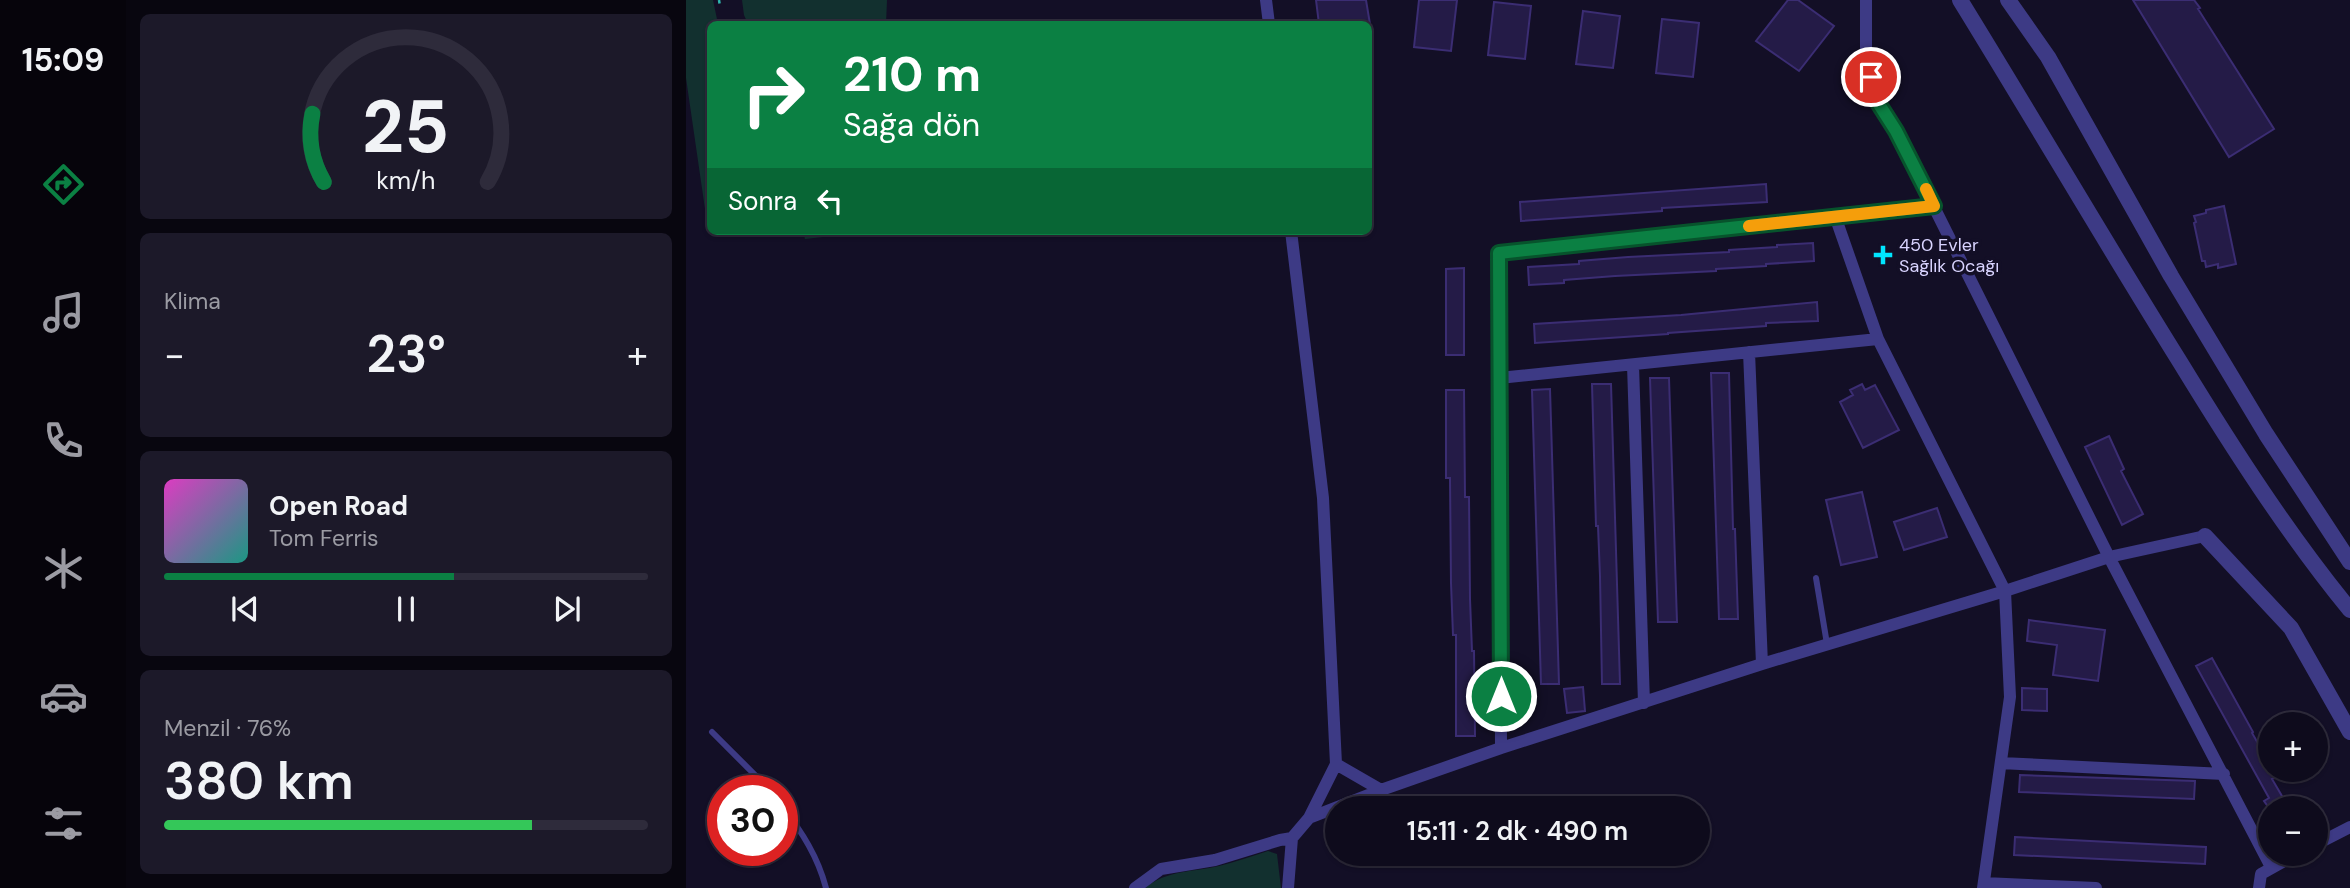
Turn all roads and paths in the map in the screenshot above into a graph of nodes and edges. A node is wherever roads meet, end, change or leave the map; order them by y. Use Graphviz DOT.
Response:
graph roads {
  1 [pos="719,0"];
  2 [pos="1266,0"];
  3 [pos="1866,0"];
  4 [pos="1960,0"];
  5 [pos="2008,0"];
  6 [pos="720,6"];
  7 [pos="1269,21"];
  8 [pos="1934,206"];
  9 [pos="1835,216"];
  10 [pos="1290,235"];
  11 [pos="1878,339"];
  12 [pos="1749,352"];
  13 [pos="1633,365"];
  14 [pos="1499,378"];
  15 [pos="2205,536"];
  16 [pos="2109,557"];
  17 [pos="2350,562"];
  18 [pos="1816,578"];
  19 [pos="2004,591"];
  20 [pos="2350,610"];
  21 [pos="1827,644"];
  22 [pos="1762,664"];
  23 [pos="1644,703"];
  24 [pos="712,732"];
  25 [pos="2350,732"];
  26 [pos="1502,748"];
  27 [pos="2001,763"];
  28 [pos="1336,764"];
  29 [pos="2224,774"];
  30 [pos="755,775"];
  31 [pos="1381,790"];
  32 [pos="1308,818"];
  33 [pos="798,827"];
  34 [pos="2350,827"];
  35 [pos="1292,838"];
  36 [pos="2328,838"];
  37 [pos="2271,867"];
  38 [pos="1983,885"];
  39 [pos="826,888"];
  40 [pos="1135,888"];
  41 [pos="1288,888"];
  42 [pos="2096,888"];
  43 [pos="2259,888"];
  1 -- 6 [label="path"];
  2 -- 7 [label="street"];
  3 -- 8 [label="street"];
  4 -- 20 [label="street"];
  5 -- 17 [label="street"];
  8 -- 9 [label="street"];
  8 -- 16 [label="street"];
  9 -- 11 [label="street"];
  9 -- 14 [label="street"];
  10 -- 28 [label="street"];
  11 -- 12 [label="street"];
  11 -- 19 [label="street"];
  12 -- 13 [label="street"];
  12 -- 22 [label="street"];
  13 -- 14 [label="street"];
  13 -- 23 [label="street"];
  14 -- 26 [label="street"];
  15 -- 16 [label="street"];
  15 -- 25 [label="street"];
  16 -- 19 [label="street"];
  16 -- 29 [label="street"];
  18 -- 21 [label="lane"];
  19 -- 21 [label="street"];
  19 -- 27 [label="street"];
  21 -- 22 [label="street"];
  22 -- 23 [label="street"];
  23 -- 26 [label="street"];
  24 -- 30 [label="lane"];
  26 -- 31 [label="street"];
  27 -- 29 [label="street"];
  27 -- 38 [label="street"];
  28 -- 31 [label="street"];
  28 -- 32 [label="street"];
  29 -- 37 [label="street"];
  31 -- 32 [label="street"];
  32 -- 35 [label="street"];
  33 -- 39 [label="lane"];
  34 -- 36 [label="street"];
  35 -- 40 [label="street"];
  35 -- 41 [label="street"];
  37 -- 43 [label="street"];
  38 -- 42 [label="street"];
}
